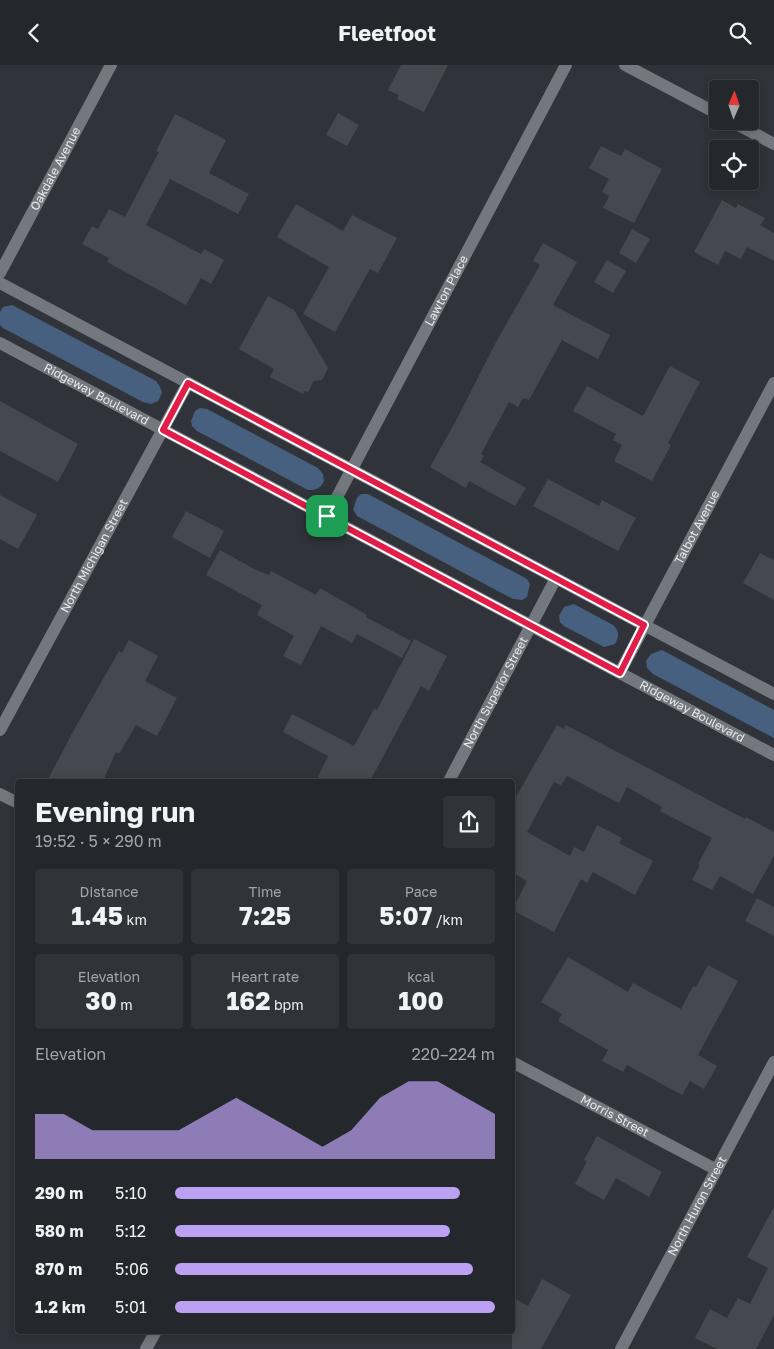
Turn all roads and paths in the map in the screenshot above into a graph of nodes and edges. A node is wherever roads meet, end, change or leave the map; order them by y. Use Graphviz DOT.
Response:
graph roads {
  1 [pos="111,65"];
  2 [pos="566,65"];
  3 [pos="625,65"];
  4 [pos="709,109"];
  5 [pos="748,130"];
  6 [pos="774,144"];
  7 [pos="0,273"];
  8 [pos="0,283"];
  9 [pos="0,343"];
  10 [pos="188,383"];
  11 [pos="774,383"];
  12 [pos="163,430"];
  13 [pos="352,469"];
  14 [pos="327,516"];
  15 [pos="556,578"];
  16 [pos="644,625"];
  17 [pos="532,626"];
  18 [pos="620,673"];
  19 [pos="774,694"];
  20 [pos="0,730"];
  21 [pos="774,755"];
  22 [pos="450,779"];
  23 [pos="0,794"];
  24 [pos="15,802"];
  25 [pos="774,1062"];
  26 [pos="515,1064"];
  27 [pos="717,1170"];
  28 [pos="154,1334"];
  29 [pos="146,1349"];
  30 [pos="621,1349"];
  1 -- 7 [label="street, Oakdale Avenue"];
  2 -- 13 [label="street, Lawton Place"];
  3 -- 4 [label="street"];
  5 -- 6 [label="street"];
  8 -- 10 [label="street"];
  9 -- 12 [label="street, Ridgeway Boulevard"];
  10 -- 12 [label="street, North Michigan Street"];
  10 -- 13 [label="street"];
  11 -- 16 [label="street, Talbot Avenue"];
  12 -- 14 [label="street, Ridgeway Boulevard"];
  12 -- 20 [label="street, North Michigan Street"];
  13 -- 14 [label="street, Lawton Place"];
  13 -- 15 [label="street"];
  14 -- 17 [label="street, Ridgeway Boulevard"];
  15 -- 16 [label="street"];
  15 -- 17 [label="street, North Superior Street"];
  16 -- 18 [label="street, Talbot Avenue"];
  16 -- 19 [label="street"];
  17 -- 18 [label="street, Ridgeway Boulevard"];
  17 -- 22 [label="street, North Superior Street"];
  18 -- 21 [label="street, Ridgeway Boulevard"];
  23 -- 24 [label="street"];
  25 -- 27 [label="street, North Huron Street"];
  26 -- 27 [label="street, Morris Street"];
  27 -- 30 [label="street, North Huron Street"];
  28 -- 29 [label="street"];
}
